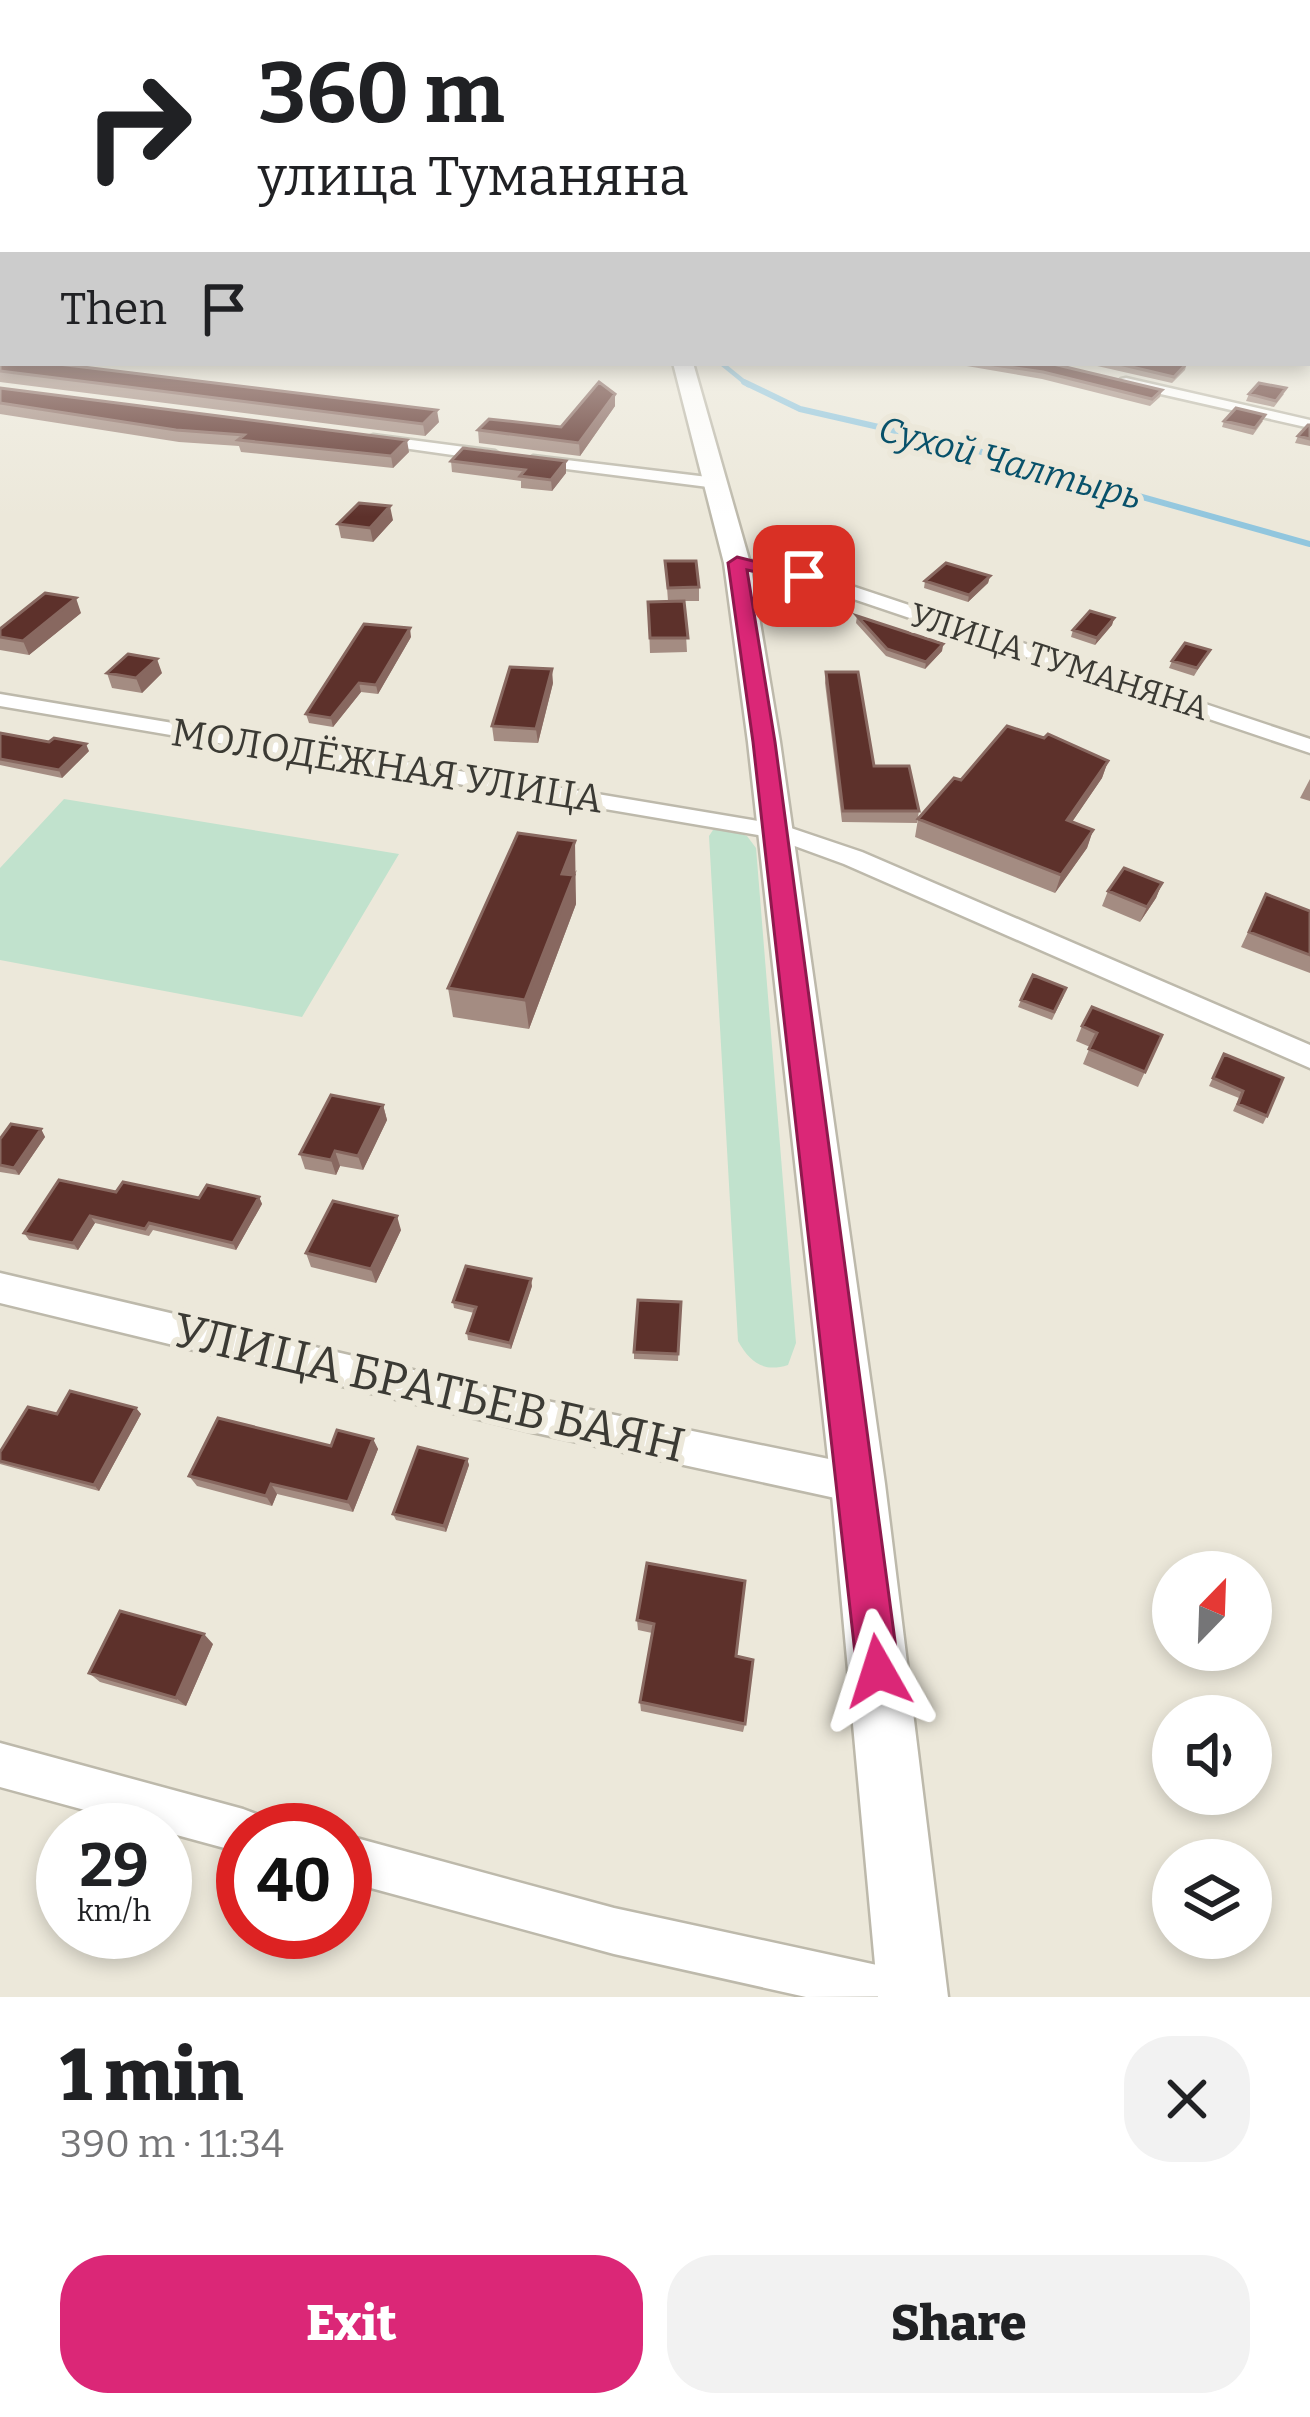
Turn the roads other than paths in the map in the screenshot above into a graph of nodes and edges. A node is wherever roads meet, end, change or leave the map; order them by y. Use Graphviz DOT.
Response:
graph roads {
  1 [pos="683,366"];
  2 [pos="1112,378"];
  3 [pos="1310,424"];
  4 [pos="360,438"];
  5 [pos="716,483"];
  6 [pos="737,563"];
  7 [pos="0,700"];
  8 [pos="1310,746"];
  9 [pos="774,830"];
  10 [pos="1310,1057"];
  11 [pos="0,1288"];
  12 [pos="859,1484"];
  13 [pos="0,1765"];
  14 [pos="216,1824"];
  15 [pos="372,1865"];
  16 [pos="913,1997"];
  1 -- 5 [label="street"];
  2 -- 3 [label="street"];
  4 -- 5 [label="street"];
  5 -- 6 [label="street"];
  6 -- 8 [label="street, УЛИЦА ТУМАНЯНА"];
  6 -- 9 [label="street"];
  7 -- 9 [label="street, МОЛОДЁЖНАЯ УЛИЦА"];
  9 -- 10 [label="street, МОЛОДЁЖНАЯ УЛИЦА"];
  9 -- 12 [label="street"];
  11 -- 12 [label="street, УЛИЦА БРАТЬЕВ БАЯН"];
  12 -- 16 [label="street"];
  13 -- 14 [label="street"];
  15 -- 16 [label="street"];
}
